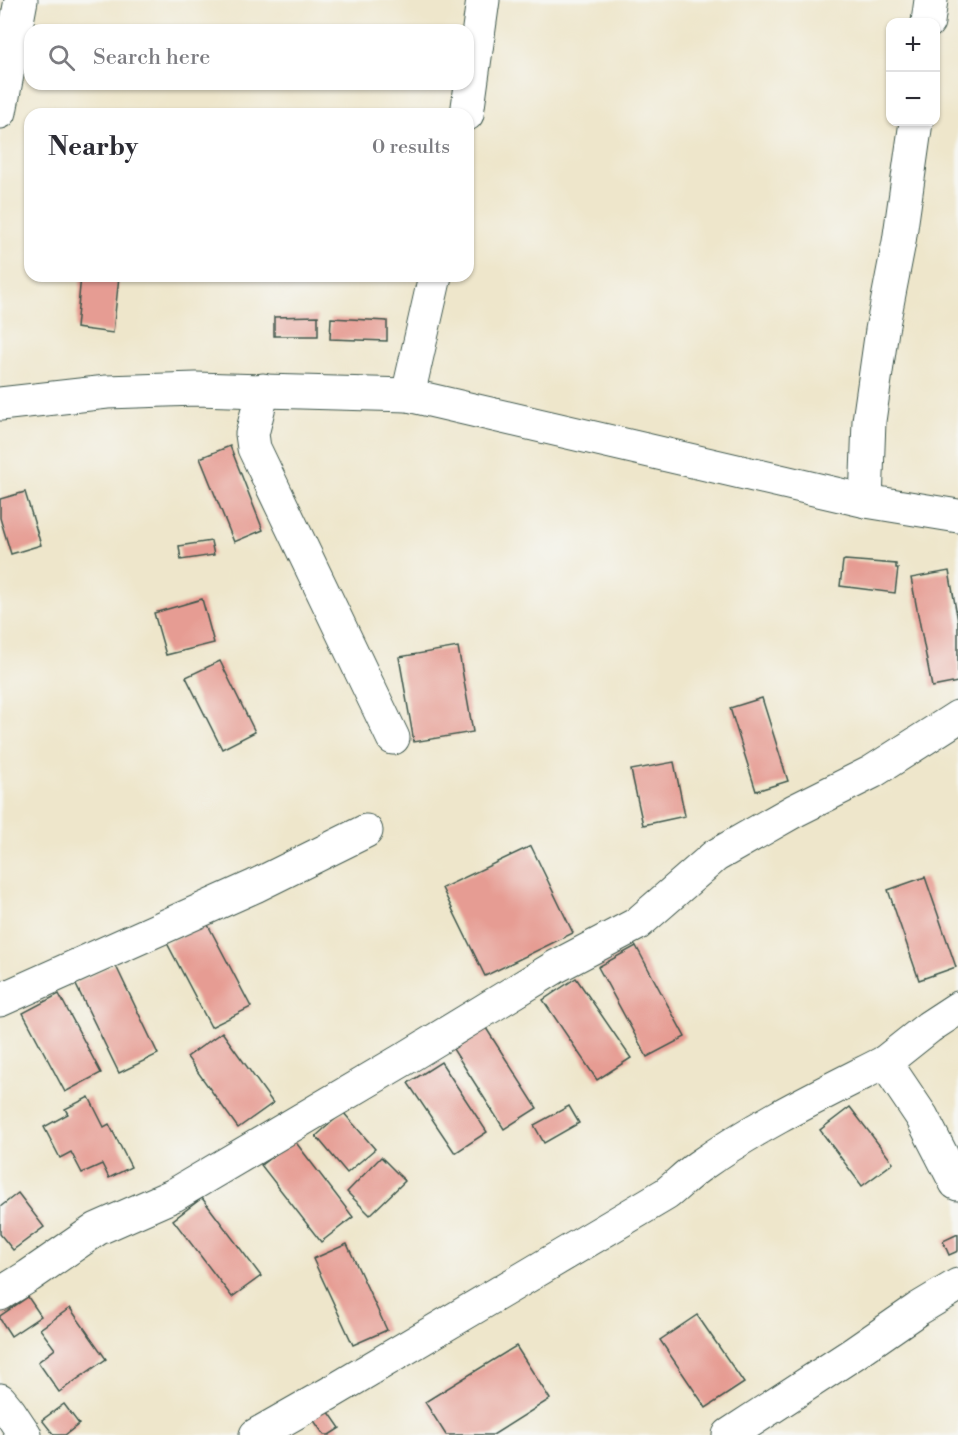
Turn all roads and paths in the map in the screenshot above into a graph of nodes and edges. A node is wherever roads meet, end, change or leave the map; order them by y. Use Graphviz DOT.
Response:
graph roads {
  1 [pos="21,0"];
  2 [pos="483,0"];
  3 [pos="931,0"];
  4 [pos="929,18"];
  5 [pos="474,64"];
  6 [pos="470,90"];
  7 [pos="468,108"];
  8 [pos="0,112"];
  9 [pos="915,126"];
  10 [pos="434,282"];
  11 [pos="263,390"];
  12 [pos="408,395"];
  13 [pos="0,404"];
  14 [pos="866,501"];
  15 [pos="958,516"];
  16 [pos="958,717"];
  17 [pos="393,738"];
  18 [pos="366,831"];
  19 [pos="0,1000"];
  20 [pos="958,1008"];
  21 [pos="885,1062"];
  22 [pos="958,1184"];
  23 [pos="958,1285"];
  24 [pos="0,1294"];
  25 [pos="0,1400"];
  26 [pos="25,1435"];
  27 [pos="255,1435"];
  28 [pos="729,1435"];
  1 -- 8 [label="street"];
  2 -- 5 [label="street"];
  3 -- 4 [label="street"];
  6 -- 7 [label="street"];
  9 -- 14 [label="street"];
  10 -- 12 [label="street"];
  11 -- 12 [label="street"];
  11 -- 13 [label="street"];
  11 -- 17 [label="street"];
  12 -- 14 [label="street"];
  14 -- 15 [label="street"];
  16 -- 24 [label="street"];
  18 -- 19 [label="street"];
  20 -- 21 [label="street"];
  21 -- 22 [label="street"];
  21 -- 27 [label="street"];
  23 -- 28 [label="street"];
  25 -- 26 [label="street"];
}
